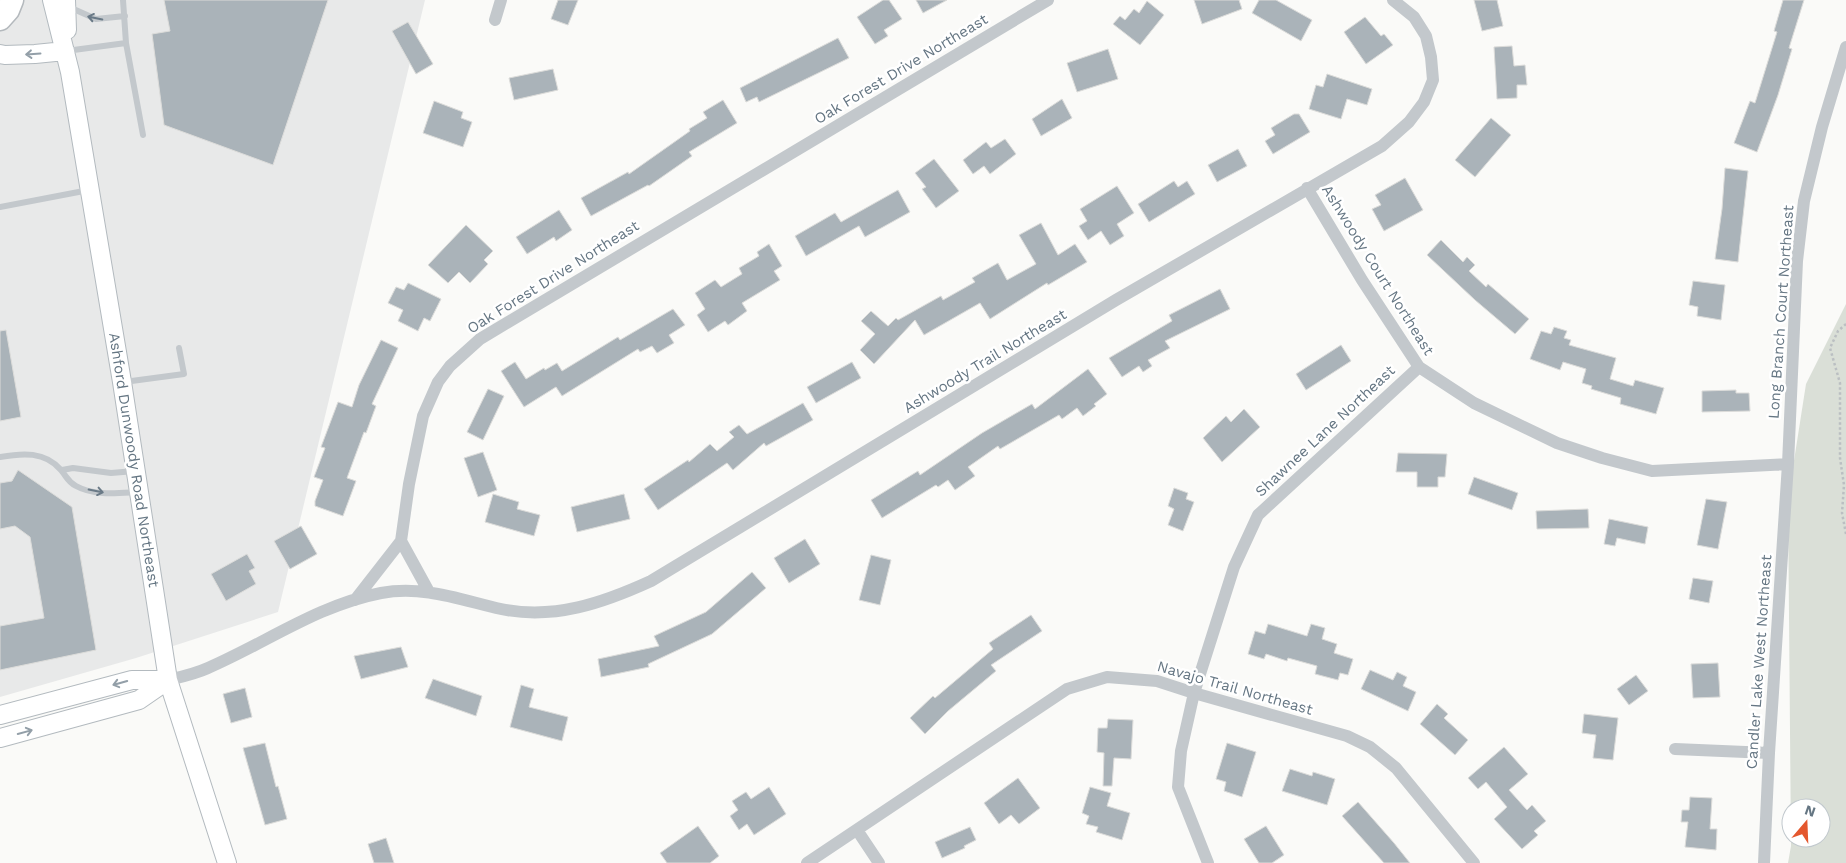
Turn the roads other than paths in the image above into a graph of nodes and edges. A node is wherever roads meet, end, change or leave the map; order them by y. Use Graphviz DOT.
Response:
graph roads {
  1 [pos="12,0"];
  2 [pos="123,0"];
  3 [pos="501,0"];
  4 [pos="1048,0"];
  5 [pos="1393,0"];
  6 [pos="61,2"];
  7 [pos="125,16"];
  8 [pos="0,18"];
  9 [pos="495,20"];
  10 [pos="126,43"];
  11 [pos="1846,47"];
  12 [pos="65,51"];
  13 [pos="0,54"];
  14 [pos="142,135"];
  15 [pos="1308,188"];
  16 [pos="89,190"];
  17 [pos="0,207"];
  18 [pos="179,348"];
  19 [pos="1419,367"];
  20 [pos="122,382"];
  21 [pos="0,457"];
  22 [pos="1788,464"];
  23 [pos="62,470"];
  24 [pos="136,471"];
  25 [pos="139,492"];
  26 [pos="401,541"];
  27 [pos="429,592"];
  28 [pos="355,600"];
  29 [pos="168,680"];
  30 [pos="1194,693"];
  31 [pos="0,715"];
  32 [pos="0,738"];
  33 [pos="1675,749"];
  34 [pos="1770,753"];
  35 [pos="857,830"];
  36 [pos="227,863"];
  37 [pos="807,863"];
  38 [pos="879,863"];
  39 [pos="1208,863"];
  40 [pos="1474,863"];
  41 [pos="1764,863"];
  1 -- 8 [label="highway"];
  2 -- 7 [label="lane"];
  3 -- 9 [label="street"];
  4 -- 26 [label="street, Oak Forest Drive Northeast"];
  5 -- 15 [label="street, Ashwoody Trail Northeast"];
  7 -- 6 [label="lane, one-way"];
  6 -- 12 [label="main road, Ashford Dunwoody Road Northeast"];
  7 -- 10 [label="lane"];
  10 -- 12 [label="lane"];
  10 -- 14 [label="lane"];
  11 -- 22 [label="street, Long Branch Court Northeast"];
  12 -- 13 [label="main road, one-way"];
  12 -- 16 [label="main road, Ashford Dunwoody Road Northeast"];
  15 -- 19 [label="street, Ashwoody Court Northeast"];
  15 -- 27 [label="street, Ashwoody Trail Northeast"];
  16 -- 17 [label="lane"];
  16 -- 20 [label="main road, Ashford Dunwoody Road Northeast"];
  18 -- 20 [label="lane"];
  19 -- 22 [label="street, Ashwoody Court Northeast"];
  19 -- 30 [label="street, Shawnee Lane Northeast"];
  20 -- 24 [label="main road, Ashford Dunwoody Road Northeast"];
  21 -- 23 [label="lane"];
  22 -- 34 [label="street, Candler Lake West Northeast"];
  23 -- 24 [label="lane"];
  23 -- 25 [label="lane, one-way"];
  24 -- 25 [label="main road, Ashford Dunwoody Road Northeast"];
  25 -- 29 [label="main road, Ashford Dunwoody Road Northeast"];
  26 -- 27 [label="street"];
  26 -- 28 [label="street"];
  27 -- 28 [label="street"];
  28 -- 29 [label="street"];
  29 -- 31 [label="main road, one-way"];
  32 -- 29 [label="main road, one-way"];
  29 -- 36 [label="main road, Ashford Dunwoody Road Northeast"];
  30 -- 35 [label="street, Navajo Trail Northeast"];
  30 -- 39 [label="street, Shawnee Lane Northeast"];
  30 -- 40 [label="street, Navajo Trail Northeast"];
  33 -- 34 [label="street"];
  34 -- 41 [label="street, Candler Lake West Northeast"];
  35 -- 37 [label="street, Navajo Trail Northeast"];
  35 -- 38 [label="street"];
}
